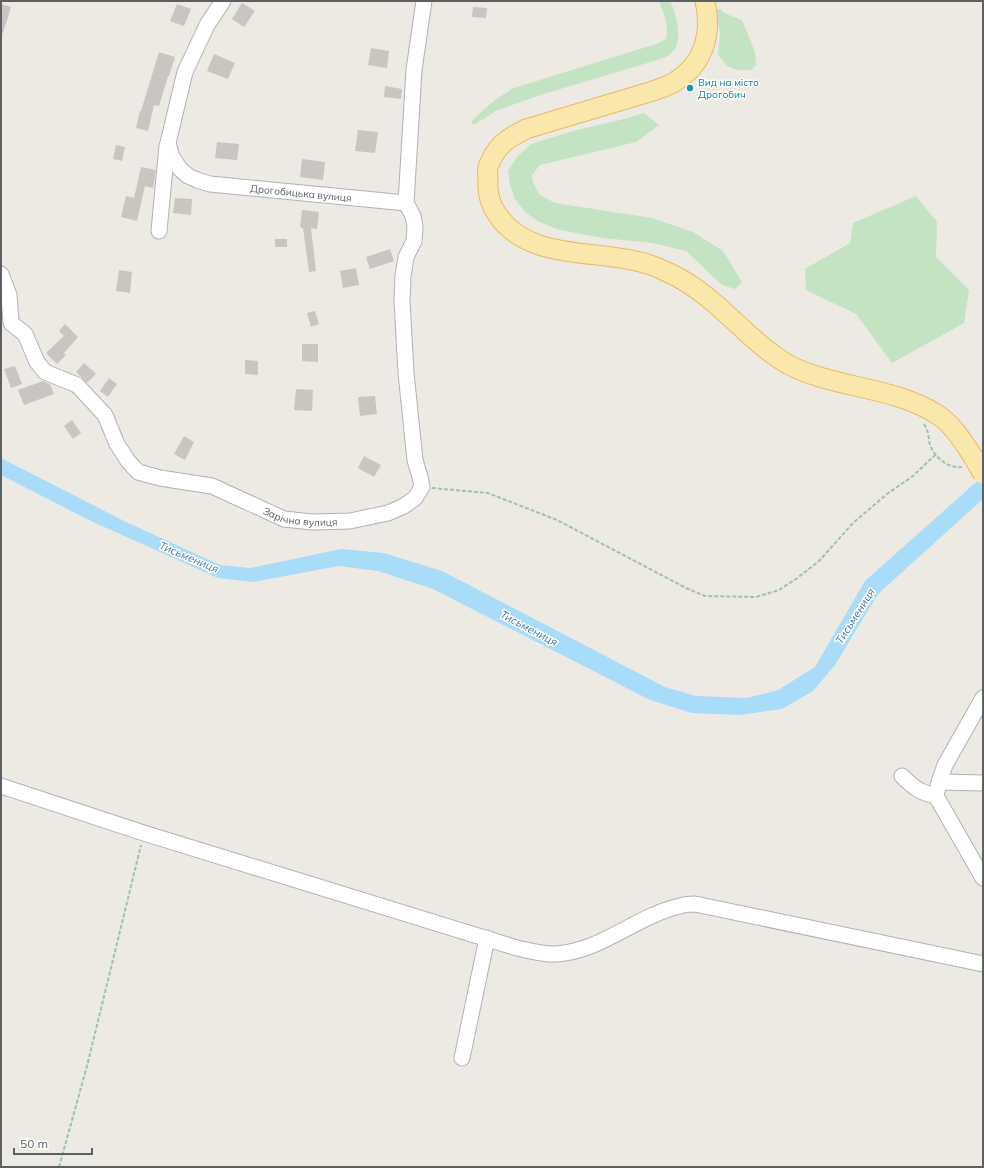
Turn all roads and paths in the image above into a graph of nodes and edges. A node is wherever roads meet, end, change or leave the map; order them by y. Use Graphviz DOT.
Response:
graph roads {
  1 [pos="223,1"];
  2 [pos="424,1"];
  3 [pos="705,1"];
  4 [pos="168,143"];
  5 [pos="406,203"];
  6 [pos="159,231"];
  7 [pos="1,274"];
  8 [pos="920,405"];
  9 [pos="935,454"];
  10 [pos="969,460"];
  11 [pos="983,474"];
  12 [pos="422,487"];
  13 [pos="983,698"];
  14 [pos="902,776"];
  15 [pos="983,783"];
  16 [pos="1,786"];
  17 [pos="937,789"];
  18 [pos="144,832"];
  19 [pos="983,878"];
  20 [pos="487,938"];
  21 [pos="983,964"];
  22 [pos="462,1058"];
  23 [pos="59,1167"];
  1 -- 4 [label="street"];
  2 -- 5 [label="street"];
  3 -- 8 [label="main road"];
  4 -- 5 [label="street, Дрогобицька вулиця"];
  4 -- 6 [label="street"];
  5 -- 12 [label="street"];
  7 -- 12 [label="street, Зарічна вулиця"];
  8 -- 9 [label="path"];
  8 -- 10 [label="main road"];
  9 -- 10 [label="path"];
  9 -- 12 [label="path"];
  10 -- 11 [label="main road, bridge"];
  13 -- 17 [label="street"];
  14 -- 17 [label="street"];
  15 -- 17 [label="street"];
  16 -- 18 [label="street"];
  17 -- 19 [label="street"];
  18 -- 20 [label="street"];
  18 -- 23 [label="path"];
  20 -- 21 [label="street"];
  20 -- 22 [label="street"];
}
